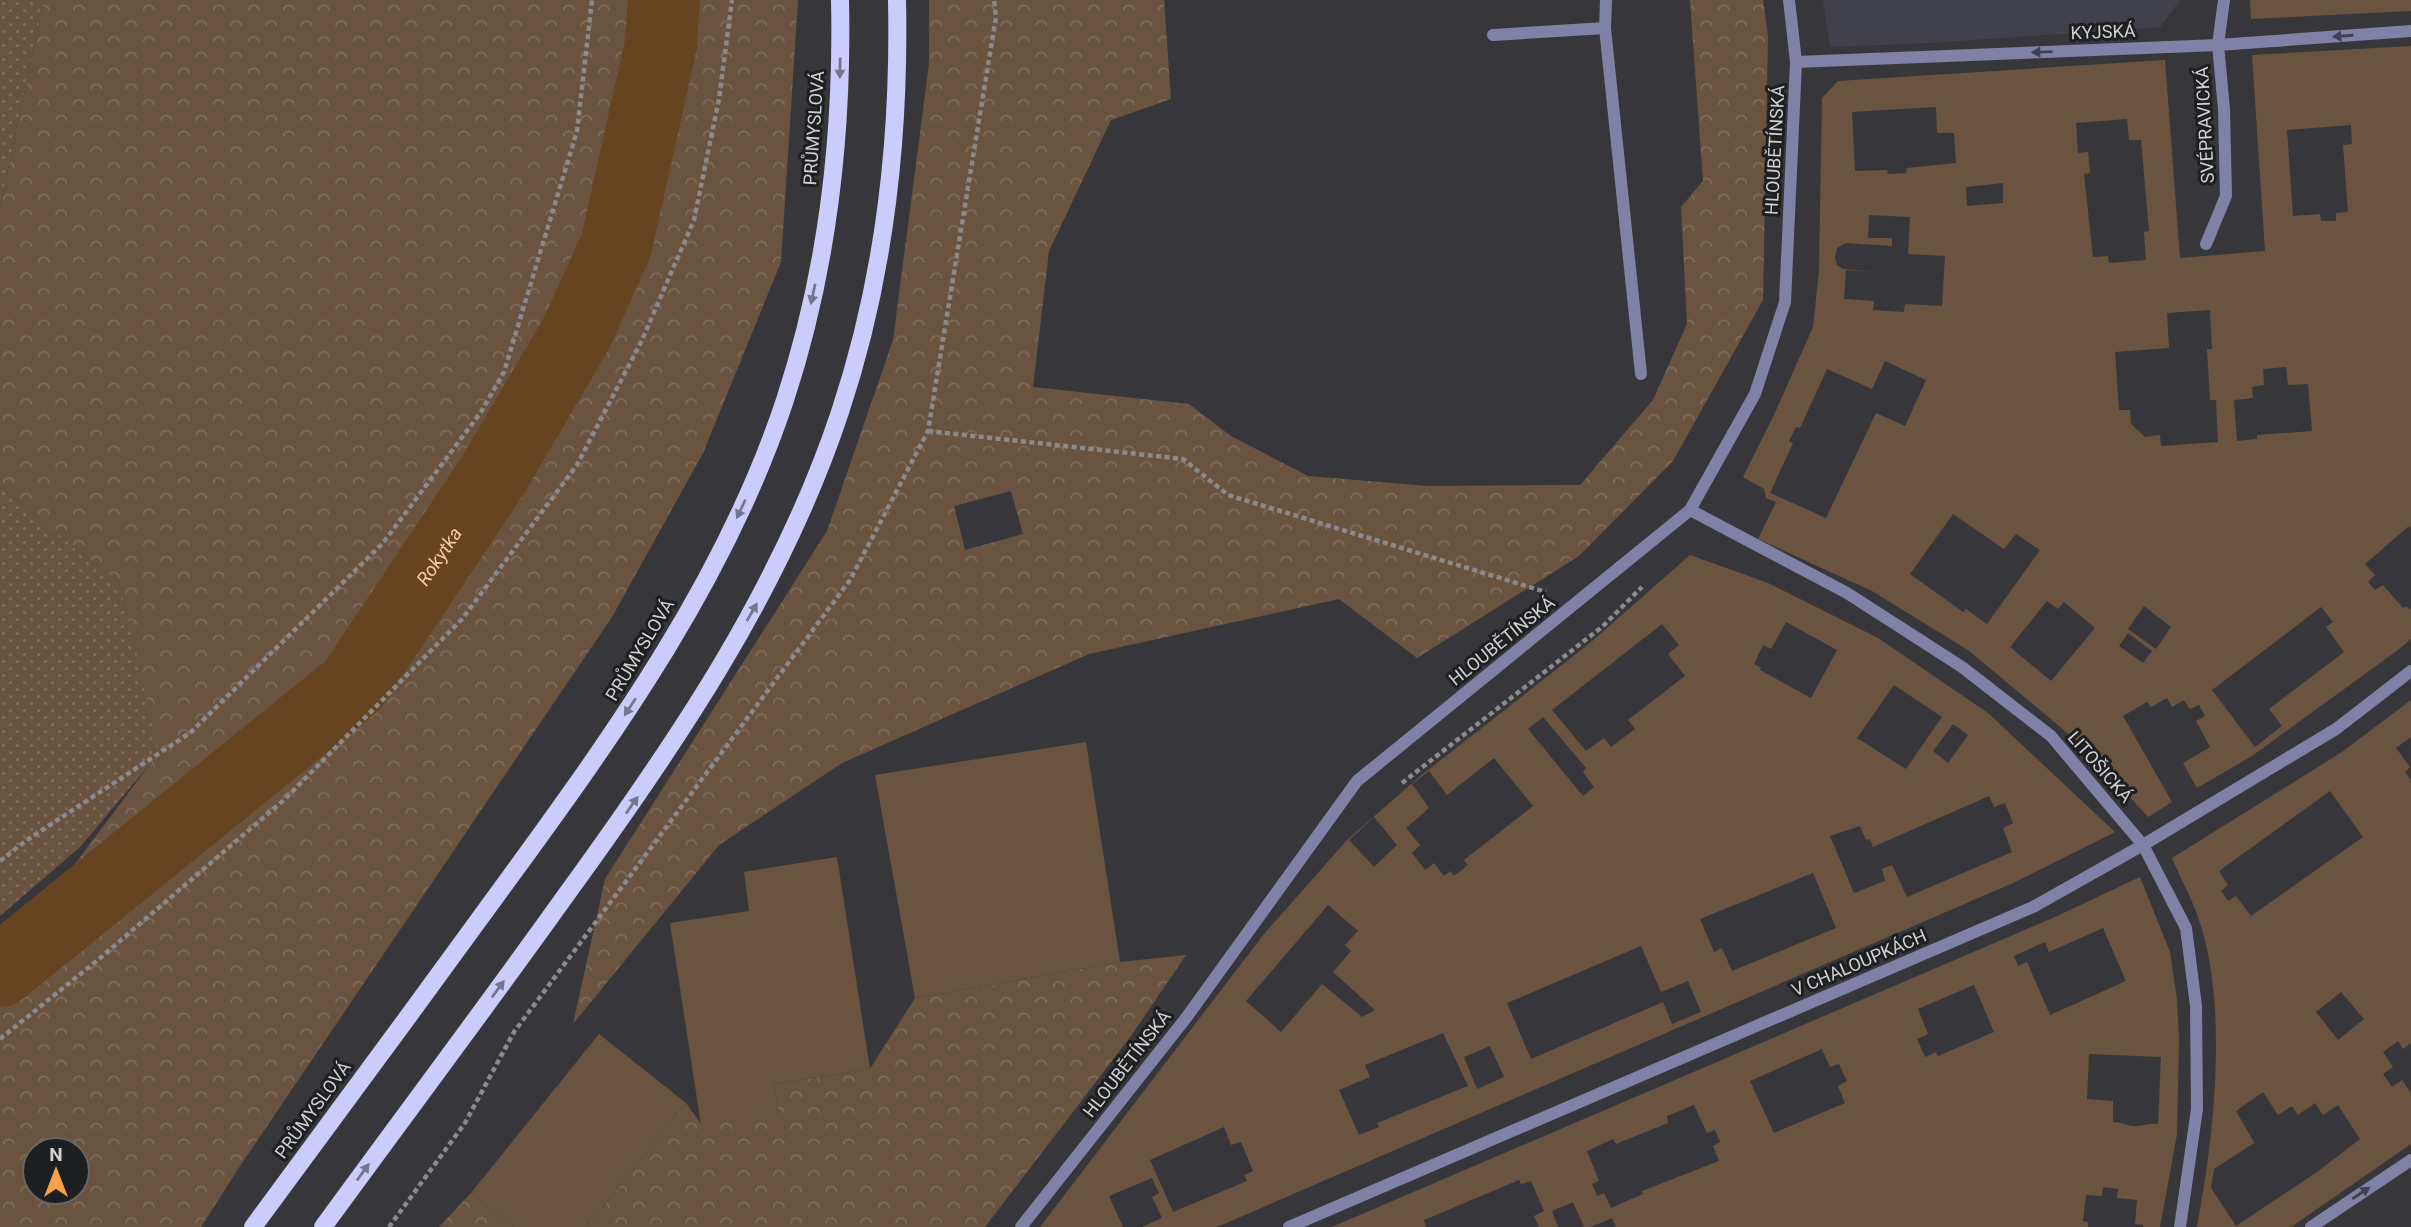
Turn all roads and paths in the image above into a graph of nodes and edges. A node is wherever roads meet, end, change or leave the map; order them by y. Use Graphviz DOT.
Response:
graph roads {
  1 [pos="592,0"];
  2 [pos="732,0"];
  3 [pos="840,0"];
  4 [pos="897,0"];
  5 [pos="994,0"];
  6 [pos="1606,0"];
  7 [pos="1789,0"];
  8 [pos="2224,0"];
  9 [pos="1605,28"];
  10 [pos="2411,31"];
  11 [pos="1493,35"];
  12 [pos="2218,45"];
  13 [pos="1796,62"];
  14 [pos="2206,244"];
  15 [pos="1641,374"];
  16 [pos="928,432"];
  17 [pos="1690,510"];
  18 [pos="1578,602"];
  19 [pos="2411,671"];
  20 [pos="2143,845"];
  21 [pos="0,861"];
  22 [pos="0,1039"];
  23 [pos="2411,1160"];
  24 [pos="253,1227"];
  25 [pos="323,1227"];
  26 [pos="389,1227"];
  27 [pos="1021,1227"];
  28 [pos="1289,1227"];
  29 [pos="2180,1227"];
  30 [pos="2311,1227"];
  1 -- 21 [label="path"];
  2 -- 22 [label="path"];
  3 -- 24 [label="main road, PRŮMYSLOVÁ, one-way"];
  25 -- 4 [label="main road, one-way"];
  5 -- 16 [label="path"];
  6 -- 9 [label="street"];
  7 -- 13 [label="street, HLOUBĚTÍNSKÁ"];
  8 -- 12 [label="street, SVÉPRAVICKÁ"];
  9 -- 11 [label="street"];
  9 -- 15 [label="street"];
  10 -- 12 [label="street, KYJSKÁ, one-way"];
  12 -- 13 [label="street, KYJSKÁ, one-way"];
  12 -- 14 [label="street, SVÉPRAVICKÁ"];
  13 -- 17 [label="street, HLOUBĚTÍNSKÁ"];
  16 -- 18 [label="path"];
  16 -- 26 [label="path"];
  17 -- 18 [label="street, HLOUBĚTÍNSKÁ"];
  17 -- 20 [label="street, LITOŠICKÁ"];
  18 -- 27 [label="street, HLOUBĚTÍNSKÁ"];
  19 -- 20 [label="street, V CHALOUPKÁCH"];
  20 -- 28 [label="street, V CHALOUPKÁCH"];
  20 -- 29 [label="street, LITOŠICKÁ"];
  30 -- 23 [label="street, one-way"];
}
